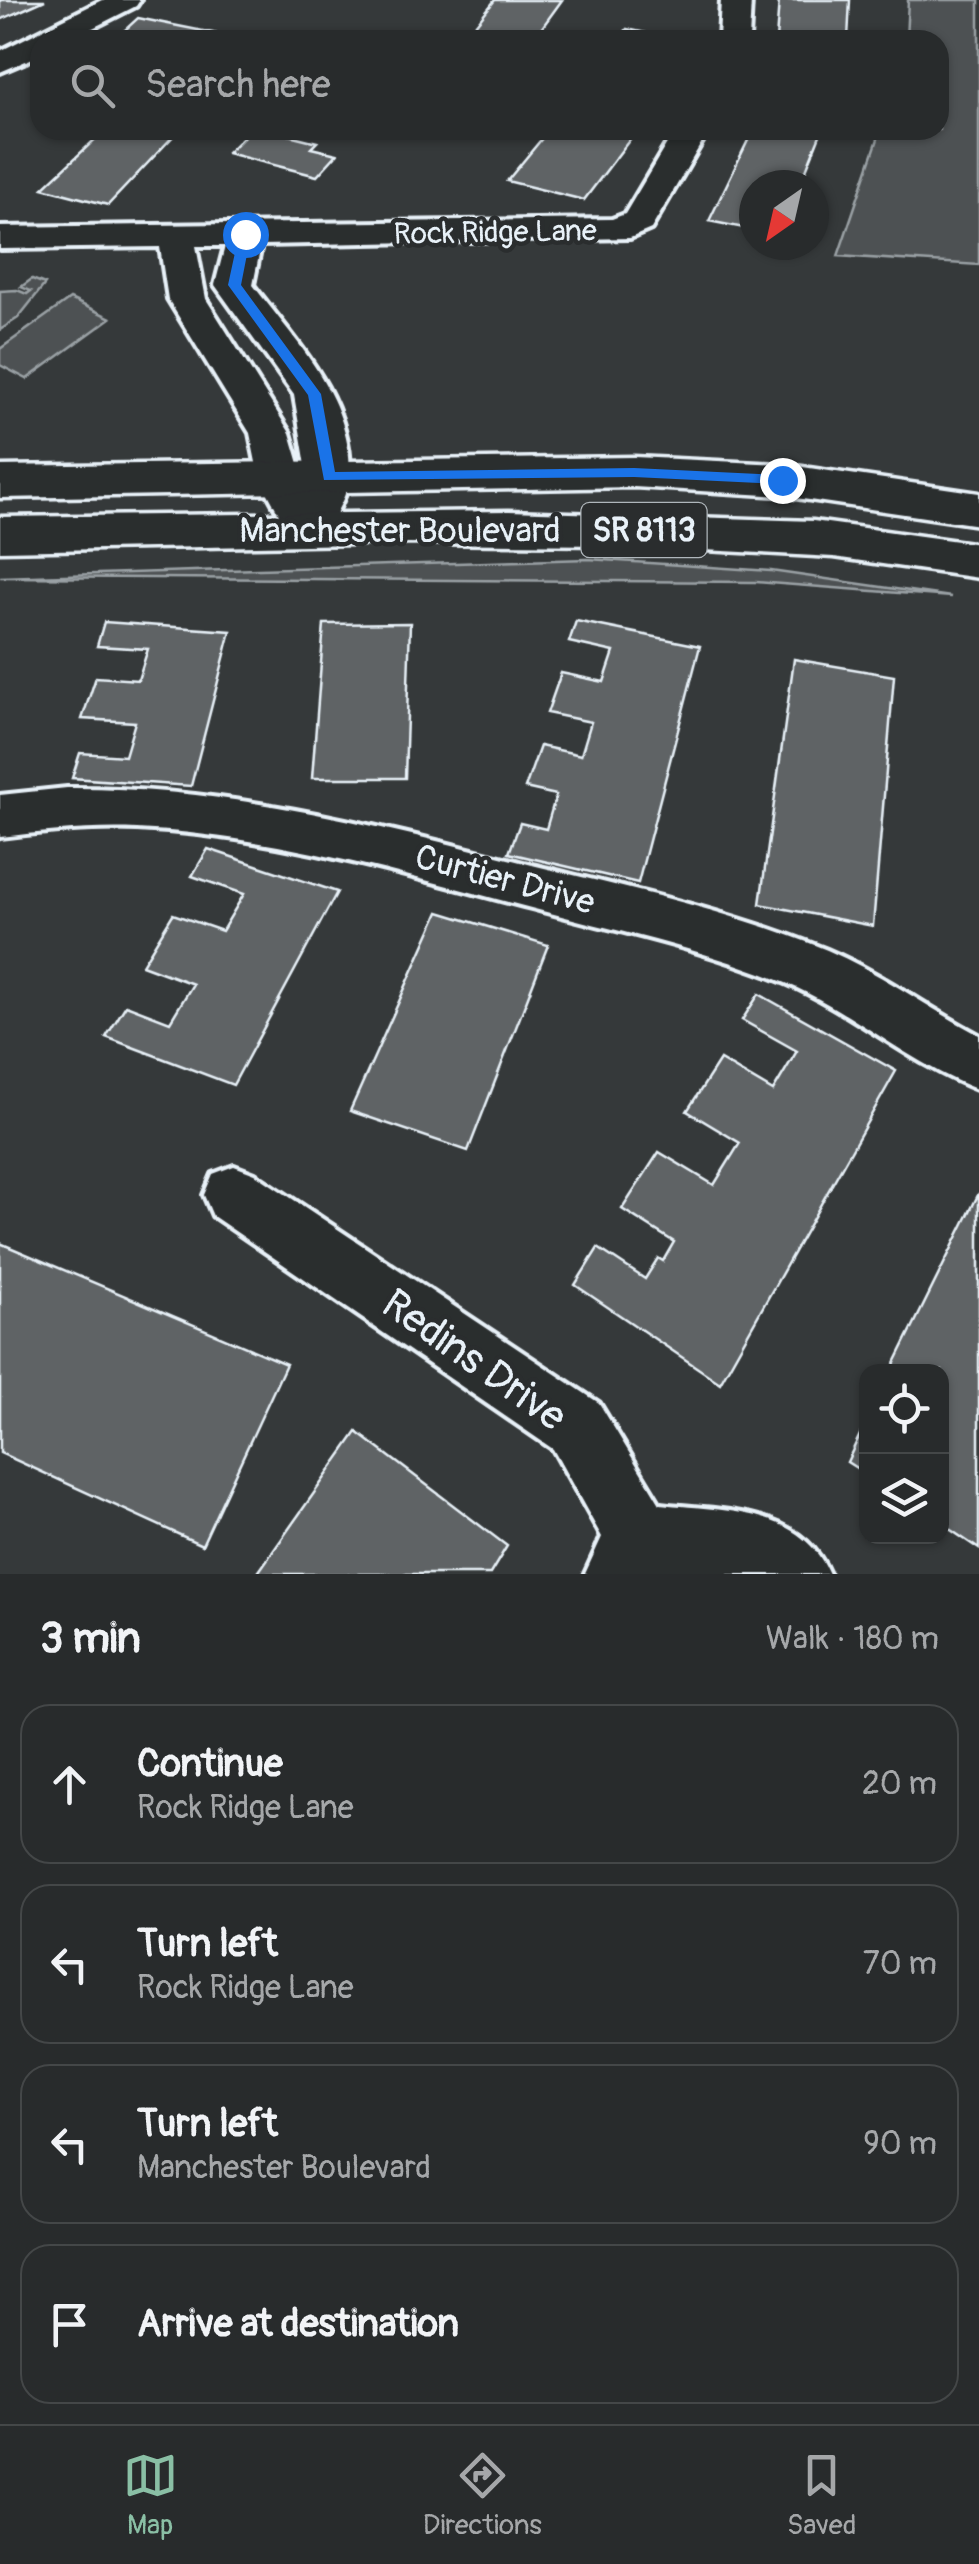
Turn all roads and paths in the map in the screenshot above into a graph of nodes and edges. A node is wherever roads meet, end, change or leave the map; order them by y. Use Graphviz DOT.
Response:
graph roads {
  1 [pos="125,0"];
  2 [pos="736,0"];
  3 [pos="65,30"];
  4 [pos="734,30"];
  5 [pos="30,48"];
  6 [pos="0,63"];
  7 [pos="686,140"];
  8 [pos="245,234"];
  9 [pos="176,236"];
  10 [pos="0,238"];
  11 [pos="280,477"];
  12 [pos="329,477"];
  13 [pos="0,482"];
  14 [pos="979,509"];
  15 [pos="307,526"];
  16 [pos="0,534"];
  17 [pos="979,561"];
  18 [pos="0,816"];
  19 [pos="979,1064"];
  20 [pos="234,1194"];
  21 [pos="630,1556"];
  22 [pos="794,1574"];
  1 -- 3 [label="street"];
  2 -- 4 [label="street"];
  5 -- 6 [label="street"];
  7 -- 8 [label="street, Rock Ridge Lane"];
  8 -- 9 [label="street, Rock Ridge Lane"];
  8 -- 12 [label="street"];
  9 -- 10 [label="street, Rock Ridge Lane"];
  9 -- 11 [label="street"];
  11 -- 12 [label="main road, Manchester Boulevard / SR 8113"];
  11 -- 13 [label="main road, Manchester Boulevard / SR 8113"];
  11 -- 15 [label="street"];
  12 -- 14 [label="main road, Manchester Boulevard / SR 8113"];
  12 -- 15 [label="street"];
  15 -- 16 [label="main road, Manchester Boulevard / SR 8113"];
  15 -- 17 [label="main road, Manchester Boulevard / SR 8113"];
  18 -- 19 [label="street, Curtier Drive"];
  20 -- 21 [label="street, Redins Drive"];
  21 -- 22 [label="street, Redins Drive"];
}
